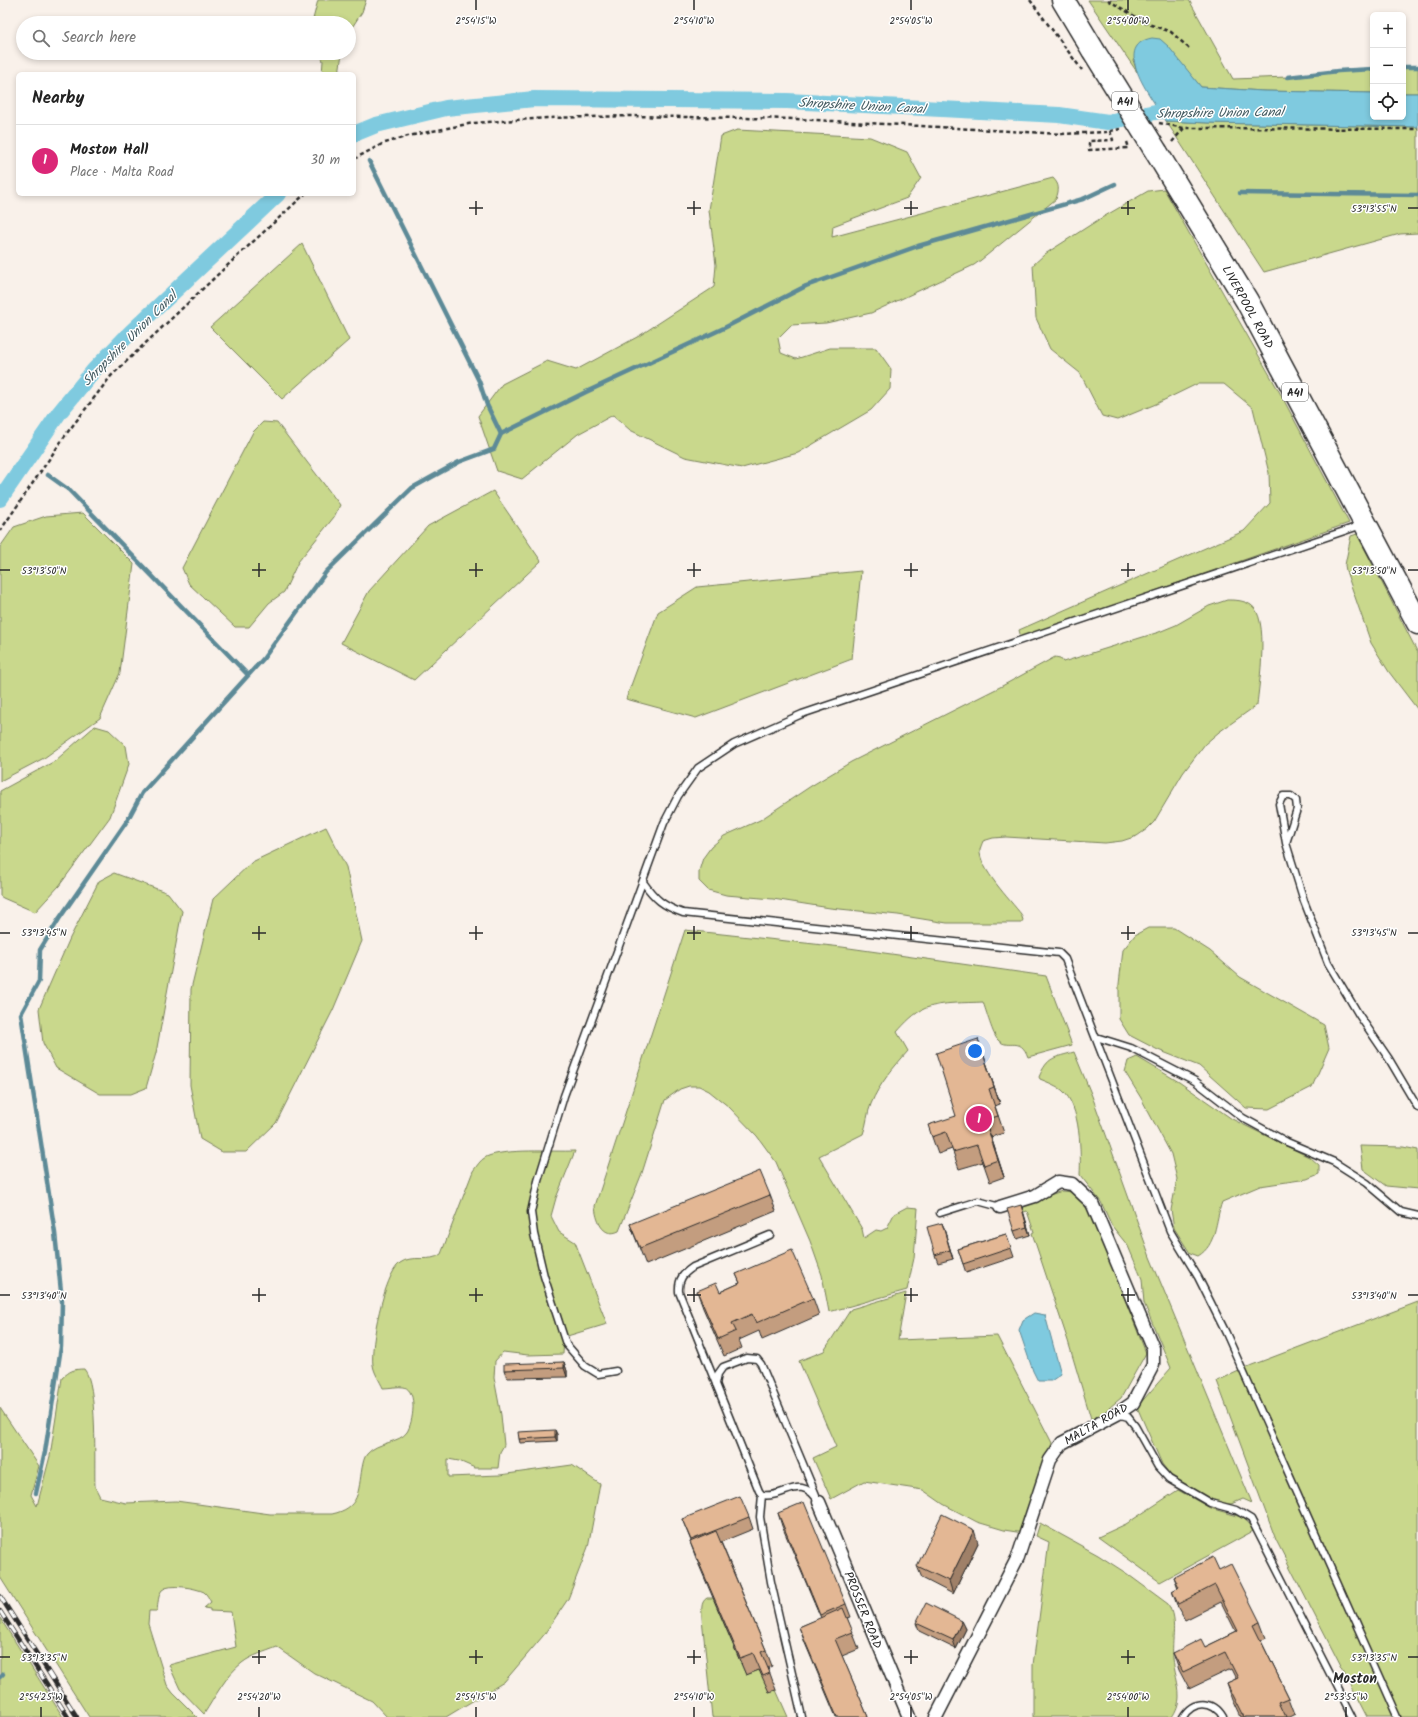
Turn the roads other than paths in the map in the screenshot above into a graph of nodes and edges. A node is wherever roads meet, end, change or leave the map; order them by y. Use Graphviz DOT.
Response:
graph roads {
  1 [pos="1063,0"];
  2 [pos="1365,523"];
  3 [pos="1418,623"];
  4 [pos="1286,843"];
  5 [pos="643,882"];
  6 [pos="1096,1037"];
  7 [pos="1418,1108"];
  8 [pos="1000,1207"];
  9 [pos="940,1213"];
  10 [pos="1418,1216"];
  11 [pos="770,1235"];
  12 [pos="616,1371"];
  13 [pos="716,1384"];
  14 [pos="1118,1414"];
  15 [pos="762,1495"];
  16 [pos="819,1502"];
  17 [pos="802,1717"];
  18 [pos="909,1717"];
  19 [pos="936,1717"];
  20 [pos="1183,1717"];
  21 [pos="1222,1717"];
  22 [pos="1352,1717"];
  23 [pos="1397,1717"];
  1 -- 2 [label="highway, LIVERPOOL ROAD / A41, bridge"];
  2 -- 3 [label="highway, LIVERPOOL ROAD / A41"];
  2 -- 5 [label="lane"];
  4 -- 4 [label="lane"];
  4 -- 7 [label="lane"];
  5 -- 6 [label="lane"];
  5 -- 12 [label="lane"];
  6 -- 10 [label="lane"];
  6 -- 23 [label="lane"];
  8 -- 9 [label="lane"];
  8 -- 14 [label="street, MALTA ROAD"];
  11 -- 13 [label="lane"];
  13 -- 15 [label="lane"];
  13 -- 16 [label="lane"];
  14 -- 19 [label="street, MALTA ROAD"];
  14 -- 22 [label="lane"];
  15 -- 16 [label="lane"];
  15 -- 17 [label="lane"];
  16 -- 18 [label="street, PROSSER ROAD"];
  20 -- 21 [label="lane"];
}
